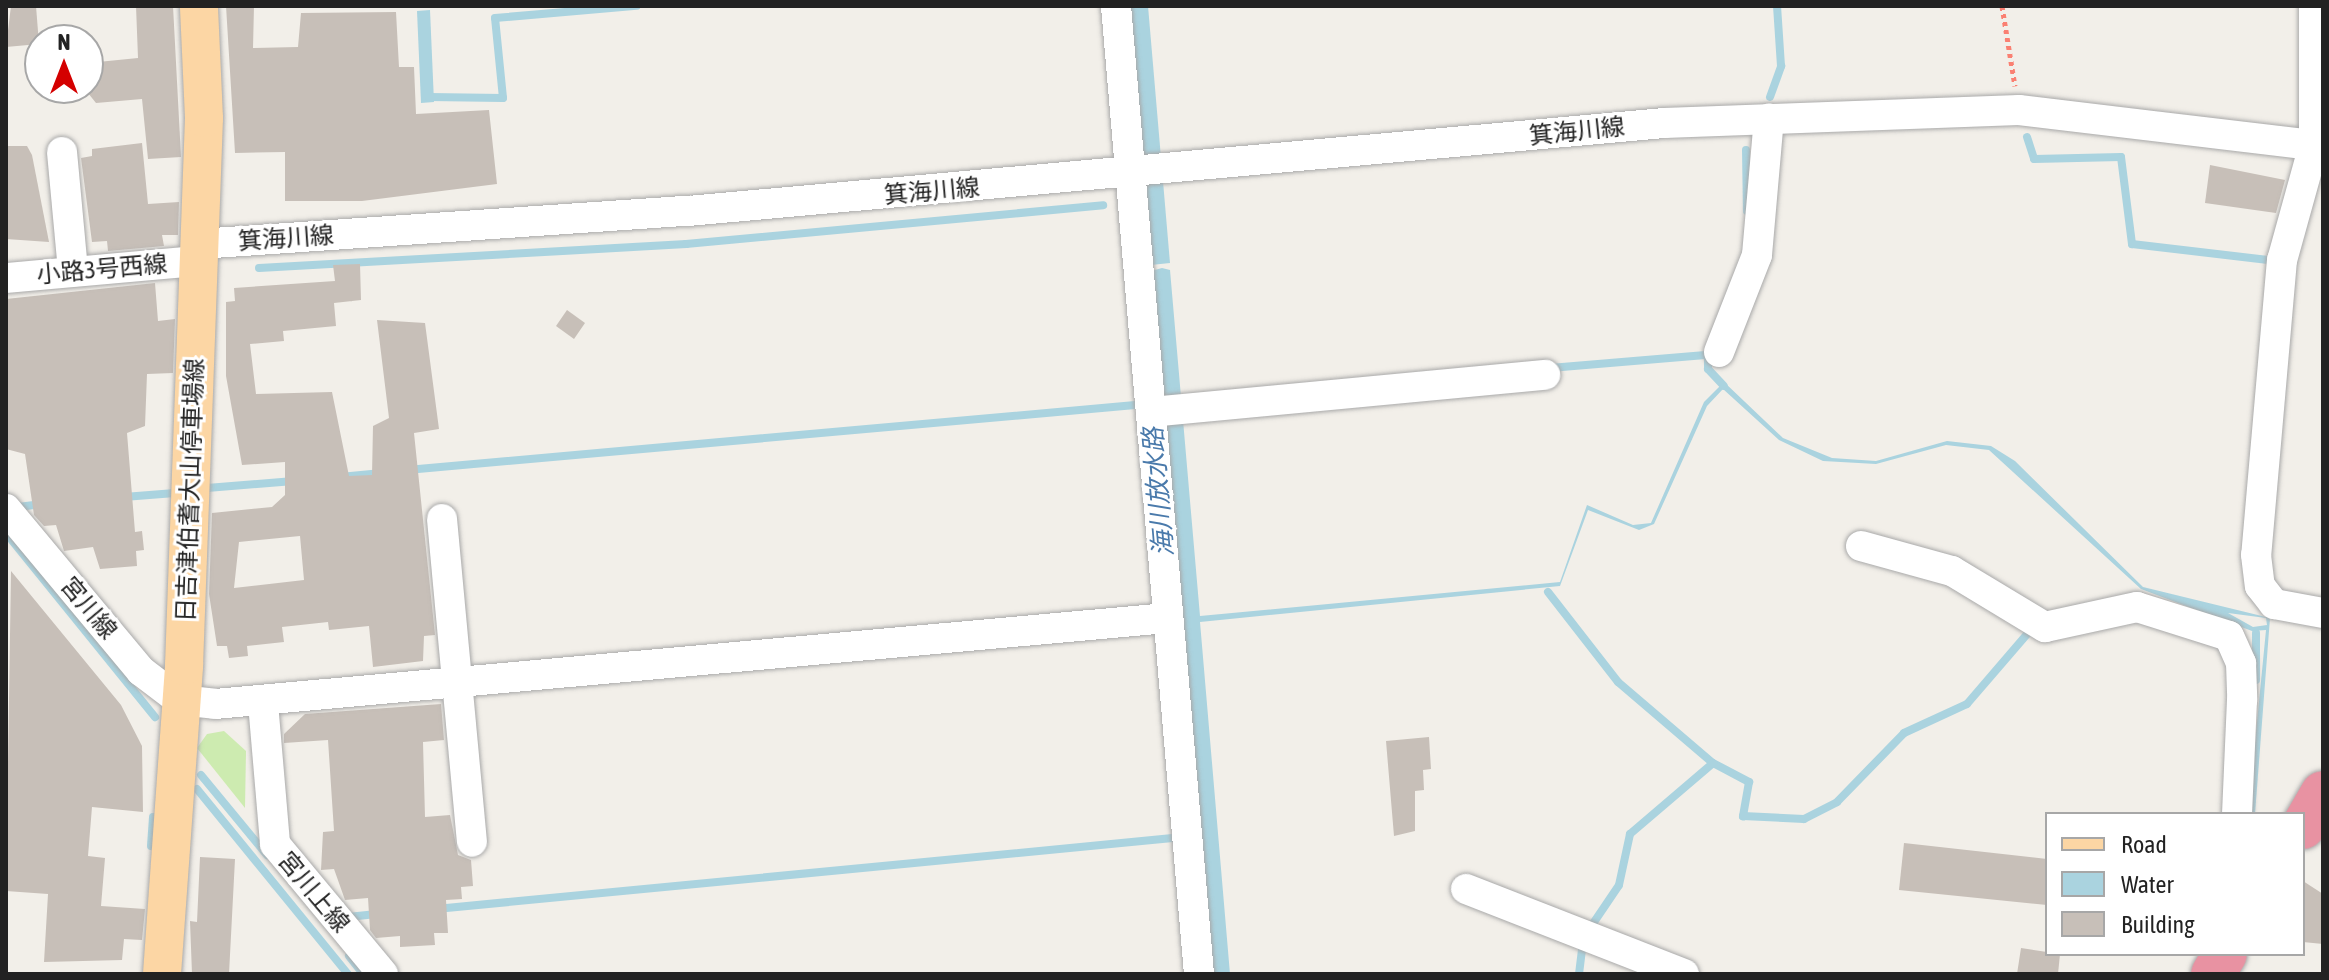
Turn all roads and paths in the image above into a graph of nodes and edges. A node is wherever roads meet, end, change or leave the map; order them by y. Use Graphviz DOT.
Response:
graph roads {
  1 [pos="199,6"];
  2 [pos="1116,6"];
  3 [pos="2002,6"];
  4 [pos="2314,6"];
  5 [pos="2019,110"];
  6 [pos="1769,119"];
  7 [pos="2318,145"];
  8 [pos="62,152"];
  9 [pos="1133,174"];
  10 [pos="198,253"];
  11 [pos="73,271"];
  12 [pos="6,278"];
  13 [pos="1719,352"];
  14 [pos="1545,375"];
  15 [pos="1151,412"];
  16 [pos="6,509"];
  17 [pos="442,519"];
  18 [pos="1861,546"];
  19 [pos="2323,613"];
  20 [pos="1167,618"];
  21 [pos="454,684"];
  22 [pos="179,700"];
  23 [pos="263,703"];
  24 [pos="2323,793"];
  25 [pos="2237,812"];
  26 [pos="2305,824"];
  27 [pos="472,842"];
  28 [pos="1466,889"];
  29 [pos="2224,956"];
  30 [pos="162,974"];
  31 [pos="383,974"];
  32 [pos="1199,974"];
  33 [pos="1684,974"];
  34 [pos="2213,974"];
  1 -- 10 [label="main road, 日吉津伯耆大山停車場線"];
  2 -- 9 [label="street"];
  3 -- 5 [label="path"];
  4 -- 7 [label="street"];
  5 -- 6 [label="street, 箕海川線"];
  5 -- 7 [label="street, 箕海川線"];
  6 -- 9 [label="street, 箕海川線"];
  6 -- 13 [label="street"];
  7 -- 19 [label="street"];
  8 -- 11 [label="street"];
  9 -- 10 [label="street, 箕海川線"];
  9 -- 15 [label="street"];
  10 -- 11 [label="street, 小路3号西線"];
  10 -- 22 [label="main road, 日吉津伯耆大山停車場線"];
  11 -- 12 [label="street, 小路3号西線"];
  14 -- 15 [label="street"];
  15 -- 20 [label="street"];
  16 -- 22 [label="street, 宮川線"];
  17 -- 21 [label="street"];
  18 -- 25 [label="street"];
  20 -- 21 [label="street"];
  20 -- 32 [label="street"];
  21 -- 23 [label="street"];
  21 -- 27 [label="street"];
  22 -- 23 [label="street"];
  22 -- 30 [label="main road, 日吉津伯耆大山停車場線"];
  23 -- 31 [label="street, 宮川上線"];
  24 -- 26 [label="highway"];
  28 -- 33 [label="street"];
  29 -- 34 [label="highway"];
}
